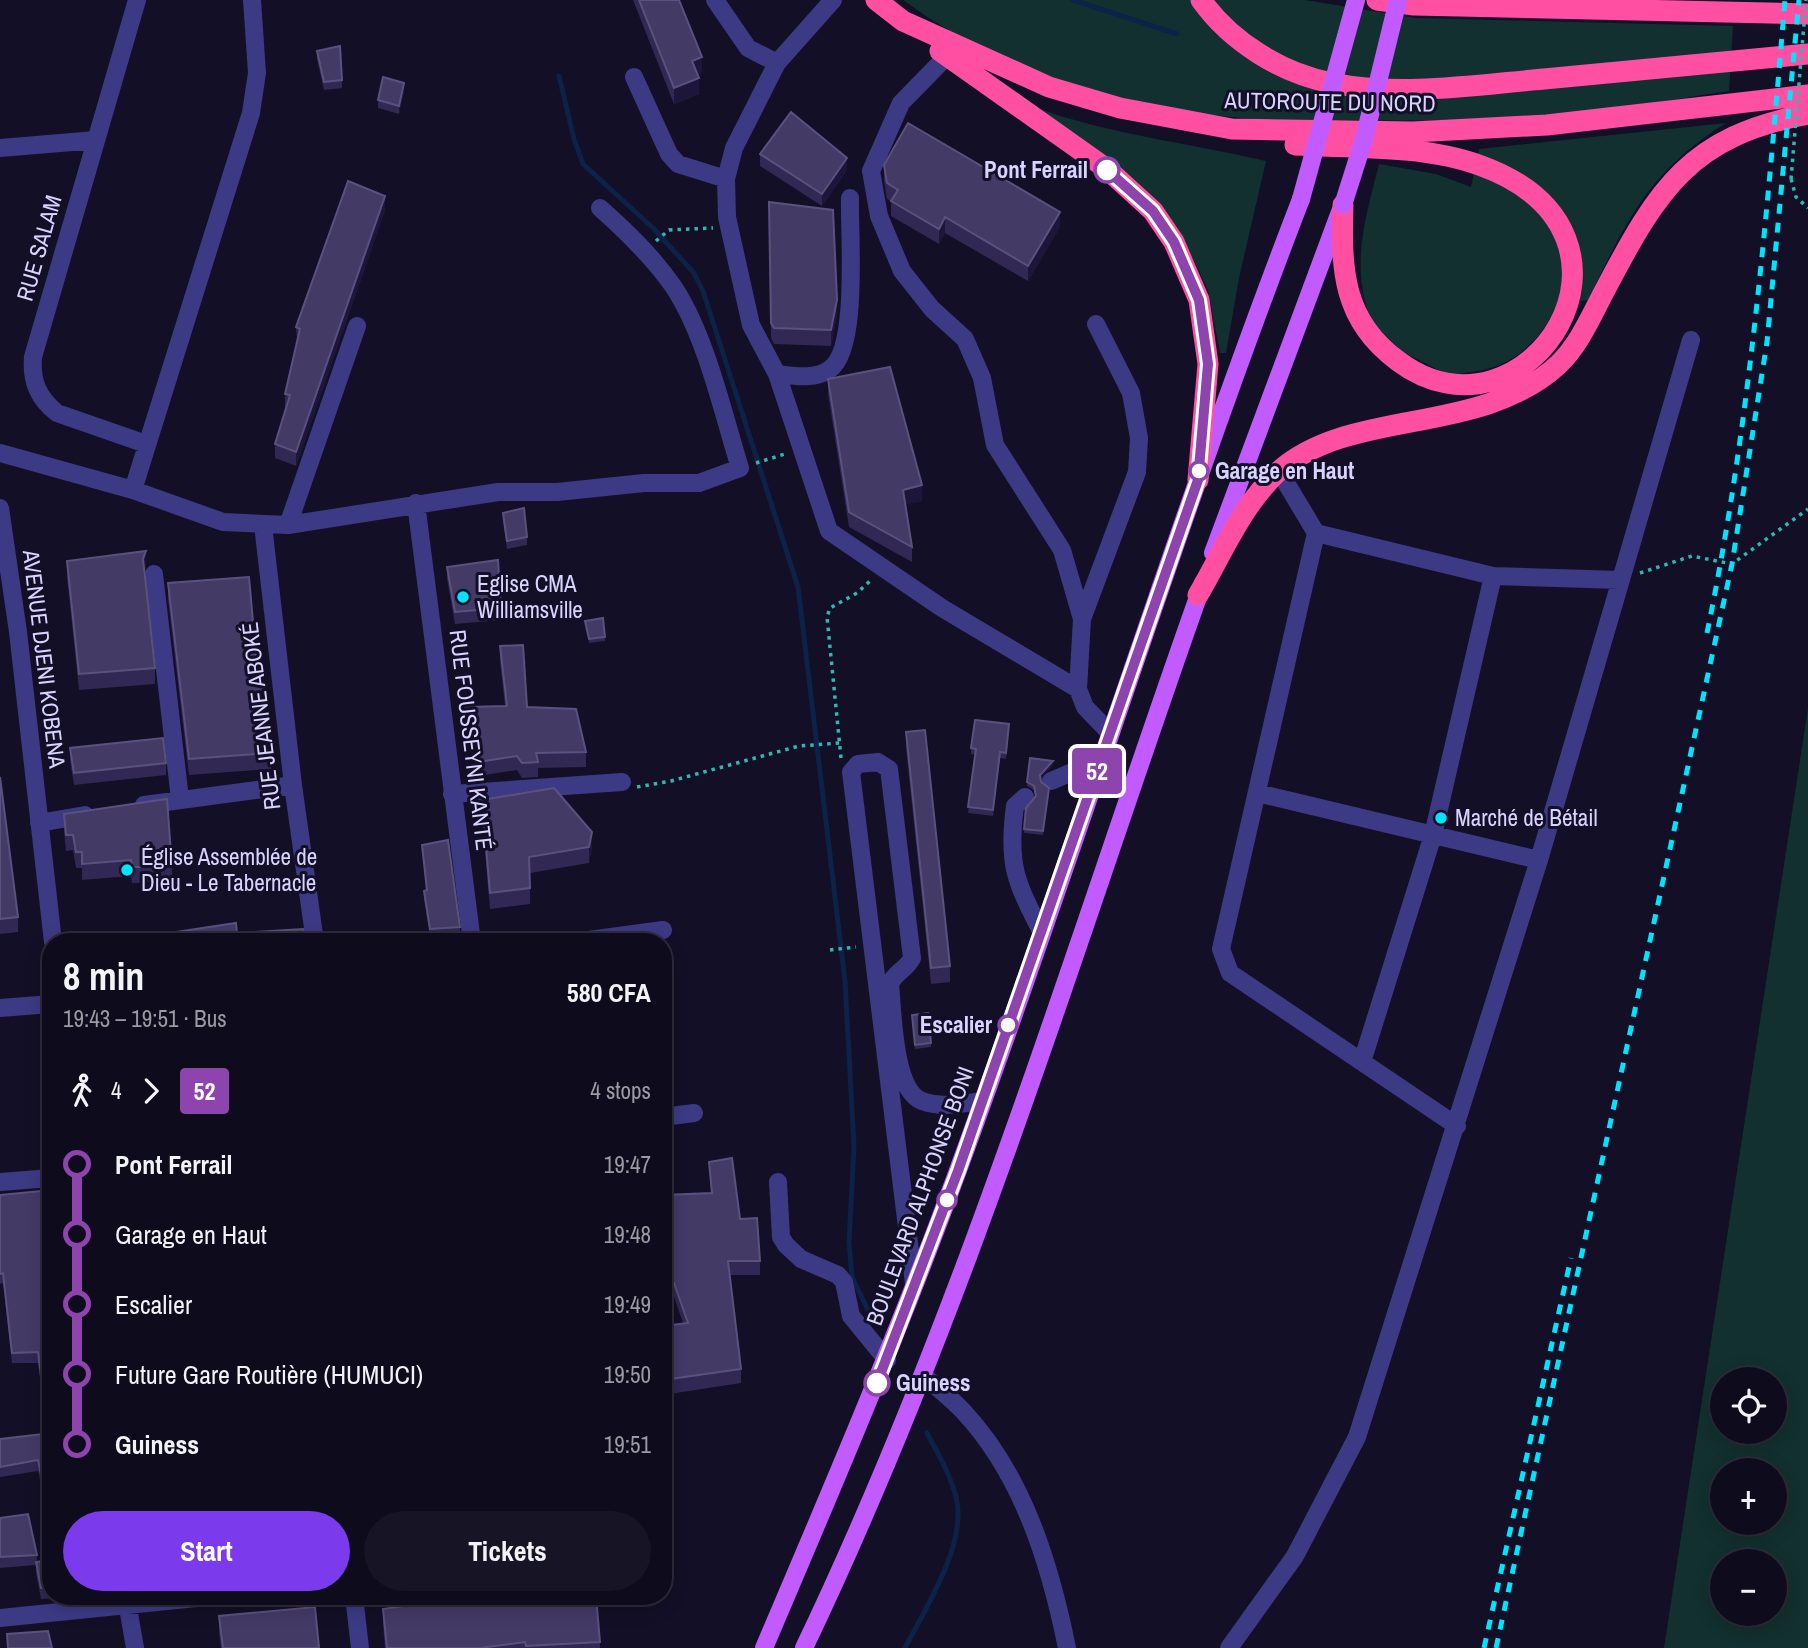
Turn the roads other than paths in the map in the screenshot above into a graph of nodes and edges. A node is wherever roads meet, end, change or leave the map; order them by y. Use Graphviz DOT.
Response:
graph roads {
  1 [pos="137,0"];
  2 [pos="253,0"];
  3 [pos="715,0"];
  4 [pos="833,0"];
  5 [pos="876,0"];
  6 [pos="1201,0"];
  7 [pos="1356,0"];
  8 [pos="1377,0"];
  9 [pos="1416,2"];
  10 [pos="1808,14"];
  11 [pos="903,21"];
  12 [pos="1808,54"];
  13 [pos="947,56"];
  14 [pos="777,63"];
  15 [pos="634,77"];
  16 [pos="1808,95"];
  17 [pos="1808,114"];
  18 [pos="1232,130"];
  19 [pos="96,139"];
  20 [pos="0,149"];
  21 [pos="726,178"];
  22 [pos="850,198"];
  23 [pos="1343,205"];
  24 [pos="600,208"];
  25 [pos="1096,324"];
  26 [pos="357,326"];
  27 [pos="1690,340"];
  28 [pos="777,374"];
  29 [pos="146,444"];
  30 [pos="0,453"];
  31 [pos="1279,471"];
  32 [pos="1198,480"];
  33 [pos="133,490"];
  34 [pos="416,503"];
  35 [pos="0,508"];
  36 [pos="263,525"];
  37 [pos="288,525"];
  38 [pos="1317,533"];
  39 [pos="154,574"];
  40 [pos="1493,576"];
  41 [pos="1620,580"];
  42 [pos="1198,595"];
  43 [pos="1082,619"];
  44 [pos="1078,689"];
  45 [pos="1109,732"];
  46 [pos="1101,760"];
  47 [pos="1051,781"];
  48 [pos="622,782"];
  49 [pos="293,785"];
  50 [pos="1257,793"];
  51 [pos="452,794"];
  52 [pos="1025,797"];
  53 [pos="180,799"];
  54 [pos="129,807"];
  55 [pos="103,812"];
  56 [pos="39,823"];
  57 [pos="1433,835"];
  58 [pos="1538,860"];
  59 [pos="663,930"];
  60 [pos="52,933"];
  61 [pos="315,933"];
  62 [pos="471,933"];
  63 [pos="641,933"];
  64 [pos="1042,933"];
  65 [pos="42,1005"];
  66 [pos="0,1008"];
  67 [pos="1362,1062"];
  68 [pos="982,1101"];
  69 [pos="694,1113"];
  70 [pos="672,1116"];
  71 [pos="1457,1126"];
  72 [pos="42,1179"];
  73 [pos="0,1182"];
  74 [pos="778,1182"];
  75 [pos="914,1283"];
  76 [pos="887,1360"];
  77 [pos="923,1375"];
  78 [pos="97,1605"];
  79 [pos="128,1605"];
  80 [pos="355,1605"];
  81 [pos="0,1618"];
  82 [pos="135,1648"];
  83 [pos="360,1648"];
  84 [pos="764,1648"];
  85 [pos="804,1648"];
  86 [pos="1067,1648"];
  87 [pos="1229,1648"];
  1 -- 19 [label="street, RUE SALAM"];
  2 -- 29 [label="street"];
  3 -- 14 [label="street"];
  4 -- 14 [label="street"];
  5 -- 11 [label="highway, AUTOROUTE DU NORD"];
  6 -- 12 [label="highway"];
  7 -- 32 [label="main road, BOULEVARD ALPHONSE BONI, bridge"];
  8 -- 9 [label="highway"];
  9 -- 10 [label="highway"];
  9 -- 23 [label="main road, bridge"];
  11 -- 13 [label="highway"];
  11 -- 18 [label="highway, AUTOROUTE DU NORD"];
  13 -- 32 [label="highway"];
  13 -- 43 [label="street"];
  14 -- 21 [label="street"];
  15 -- 21 [label="street"];
  16 -- 18 [label="highway, AUTOROUTE DU NORD"];
  17 -- 31 [label="highway"];
  18 -- 23 [label="highway"];
  19 -- 20 [label="street"];
  19 -- 29 [label="street, RUE SALAM"];
  21 -- 28 [label="street"];
  22 -- 28 [label="street"];
  23 -- 42 [label="main road"];
  24 -- 34 [label="street"];
  25 -- 43 [label="street"];
  26 -- 37 [label="street"];
  27 -- 41 [label="street"];
  28 -- 44 [label="street"];
  29 -- 33 [label="street"];
  30 -- 33 [label="street"];
  31 -- 38 [label="street"];
  31 -- 42 [label="highway"];
  32 -- 45 [label="main road, BOULEVARD ALPHONSE BONI"];
  33 -- 36 [label="street"];
  34 -- 37 [label="street"];
  34 -- 51 [label="street, RUE FOUSSEYNI KANTÉ"];
  35 -- 56 [label="street, AVENUE DJENI KOBENA"];
  36 -- 37 [label="street"];
  36 -- 49 [label="street, RUE JEANNE ABOKÉ"];
  38 -- 40 [label="street"];
  38 -- 50 [label="street"];
  39 -- 53 [label="street"];
  40 -- 41 [label="street"];
  40 -- 57 [label="street"];
  41 -- 58 [label="street"];
  42 -- 77 [label="main road"];
  43 -- 44 [label="street"];
  44 -- 45 [label="street"];
  45 -- 46 [label="main road, BOULEVARD ALPHONSE BONI"];
  46 -- 47 [label="street"];
  46 -- 64 [label="main road, BOULEVARD ALPHONSE BONI"];
  48 -- 51 [label="street"];
  49 -- 53 [label="street"];
  49 -- 61 [label="street, RUE JEANNE ABOKÉ"];
  50 -- 57 [label="street"];
  50 -- 67 [label="street"];
  51 -- 62 [label="street, RUE FOUSSEYNI KANTÉ"];
  52 -- 64 [label="street"];
  53 -- 54 [label="street"];
  55 -- 56 [label="street"];
  56 -- 60 [label="street, AVENUE DJENI KOBENA"];
  57 -- 58 [label="street"];
  57 -- 67 [label="street"];
  58 -- 71 [label="street"];
  59 -- 63 [label="street"];
  64 -- 68 [label="main road, BOULEVARD ALPHONSE BONI"];
  65 -- 66 [label="street"];
  67 -- 71 [label="street"];
  68 -- 75 [label="main road, BOULEVARD ALPHONSE BONI"];
  68 -- 75 [label="street"];
  69 -- 70 [label="street"];
  71 -- 87 [label="street"];
  72 -- 73 [label="street"];
  74 -- 76 [label="street"];
  75 -- 76 [label="main road, BOULEVARD ALPHONSE BONI"];
  76 -- 84 [label="main road, BOULEVARD ALPHONSE BONI"];
  77 -- 85 [label="main road"];
  77 -- 86 [label="street"];
  78 -- 81 [label="street"];
  79 -- 82 [label="street"];
  80 -- 83 [label="street"];
}
